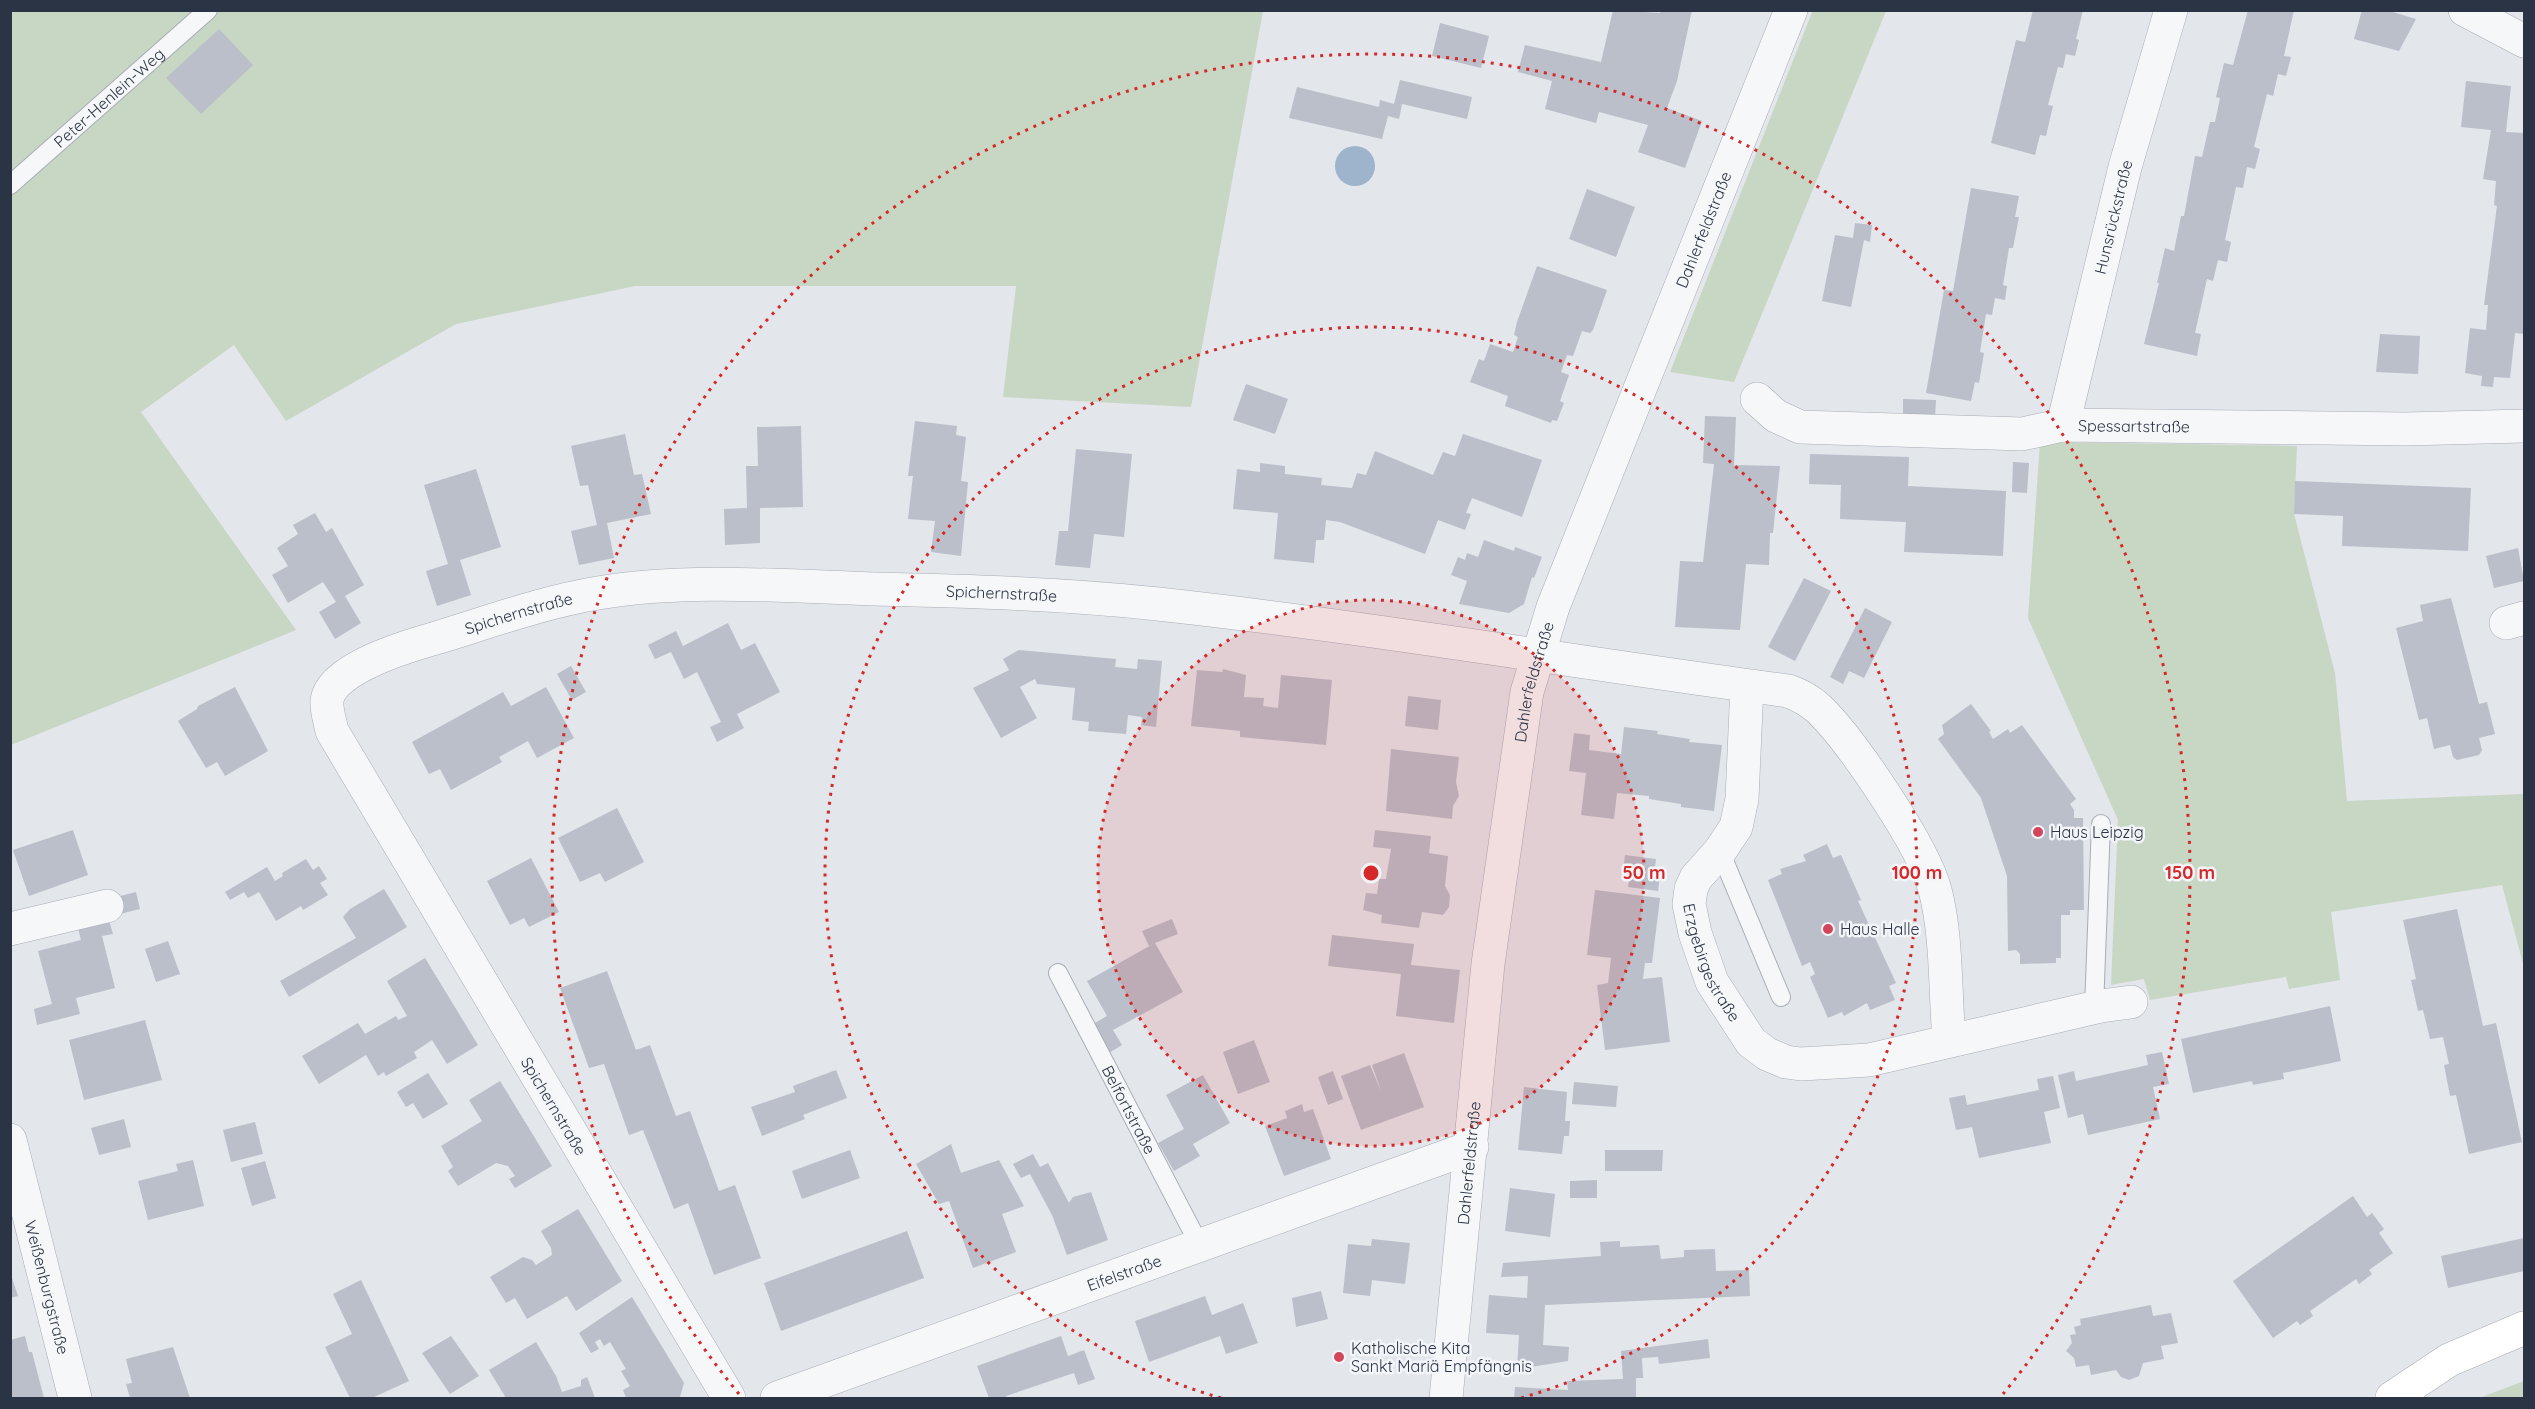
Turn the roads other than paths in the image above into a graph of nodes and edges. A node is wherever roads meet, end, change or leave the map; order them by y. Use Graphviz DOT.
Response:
graph roads {
  1 [pos="208,10"];
  2 [pos="1791,10"];
  3 [pos="2171,10"];
  4 [pos="2465,10"];
  5 [pos="2524,41"];
  6 [pos="10,185"];
  7 [pos="1757,399"];
  8 [pos="2063,425"];
  9 [pos="2523,432"];
  10 [pos="1536,655"];
  11 [pos="1747,686"];
  12 [pos="2101,824"];
  13 [pos="1720,851"];
  14 [pos="107,906"];
  15 [pos="10,929"];
  16 [pos="1058,973"];
  17 [pos="1781,997"];
  18 [pos="2131,1002"];
  19 [pos="2094,1008"];
  20 [pos="1949,1040"];
  21 [pos="10,1140"];
  22 [pos="1472,1147"];
  23 [pos="1200,1246"];
  24 [pos="2524,1329"];
  25 [pos="75,1398"];
  26 [pos="729,1398"];
  27 [pos="777,1398"];
  28 [pos="1446,1398"];
  29 [pos="2392,1398"];
  1 -- 6 [label="lane, Peter-Henlein-Weg"];
  2 -- 10 [label="street, Dahlerfeldstraße"];
  3 -- 8 [label="street, Hunsrückstraße"];
  4 -- 5 [label="street"];
  7 -- 8 [label="street, Spessartstraße"];
  8 -- 9 [label="street, Spessartstraße"];
  10 -- 11 [label="street"];
  10 -- 22 [label="street, Dahlerfeldstraße"];
  10 -- 26 [label="street, Spichernstraße"];
  11 -- 13 [label="street, Erzgebirgestraße"];
  11 -- 20 [label="street"];
  12 -- 19 [label="lane"];
  13 -- 17 [label="lane"];
  13 -- 20 [label="street, Erzgebirgestraße"];
  14 -- 15 [label="street"];
  16 -- 23 [label="lane, Belfortstraße"];
  18 -- 19 [label="street, Erzgebirgestraße"];
  19 -- 20 [label="street, Erzgebirgestraße"];
  21 -- 25 [label="street, Weißenburgstraße"];
  22 -- 23 [label="street, Eifelstraße"];
  22 -- 28 [label="street, Dahlerfeldstraße"];
  23 -- 27 [label="street, Eifelstraße"];
  24 -- 29 [label="main road"];
}
